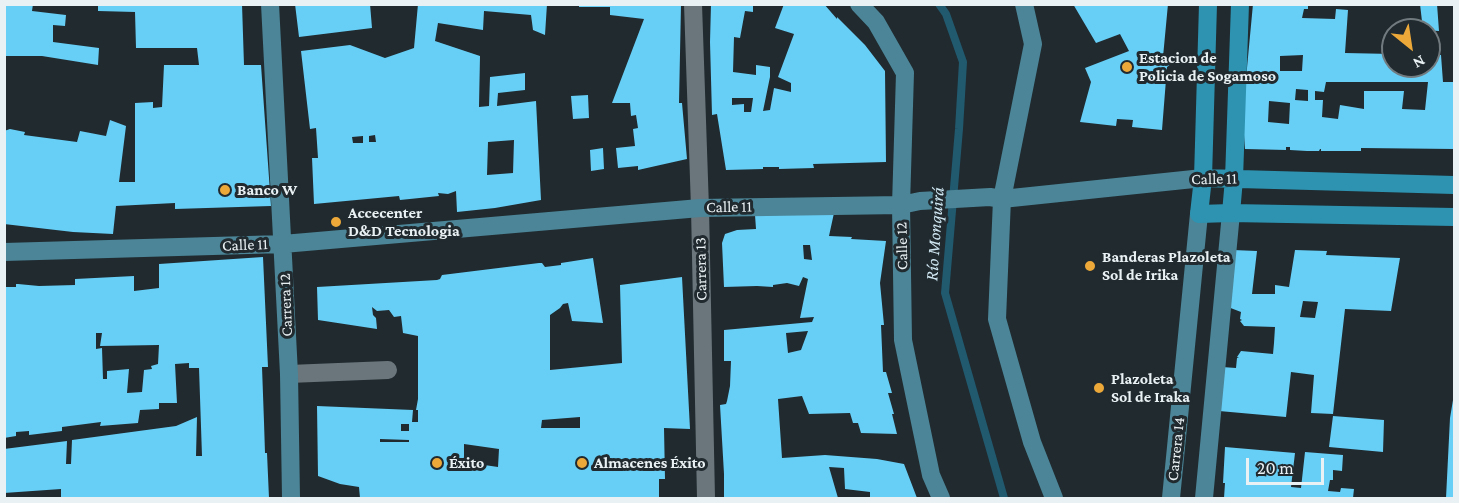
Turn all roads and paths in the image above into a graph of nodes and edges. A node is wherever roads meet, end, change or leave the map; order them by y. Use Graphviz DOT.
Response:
graph roads {
  1 [pos="270,4"];
  2 [pos="693,4"];
  3 [pos="859,4"];
  4 [pos="1024,4"];
  5 [pos="1208,4"];
  6 [pos="1240,4"];
  7 [pos="1203,178"];
  8 [pos="1234,178"];
  9 [pos="1455,185"];
  10 [pos="996,198"];
  11 [pos="901,205"];
  12 [pos="700,208"];
  13 [pos="1231,213"];
  14 [pos="1199,214"];
  15 [pos="1455,217"];
  16 [pos="283,244"];
  17 [pos="4,252"];
  18 [pos="388,370"];
  19 [pos="289,374"];
  20 [pos="291,498"];
  21 [pos="706,498"];
  22 [pos="941,498"];
  23 [pos="1054,498"];
  24 [pos="1171,498"];
  25 [pos="1204,498"];
  1 -- 16 [label="street, Carrera 12"];
  2 -- 12 [label="street, Carrera 13"];
  3 -- 11 [label="street, Calle 12"];
  4 -- 10 [label="street"];
  5 -- 7 [label="main road, Carrera 14"];
  6 -- 8 [label="main road, Carrera 14"];
  7 -- 8 [label="main road, Calle 11"];
  7 -- 10 [label="street, Calle 11"];
  7 -- 14 [label="main road, Carrera 14"];
  8 -- 9 [label="main road, Calle 11"];
  8 -- 13 [label="main road, Carrera 14"];
  10 -- 11 [label="street, Calle 11"];
  10 -- 23 [label="street"];
  11 -- 12 [label="street, Calle 11"];
  11 -- 22 [label="street, Calle 12"];
  12 -- 16 [label="street, Calle 11"];
  12 -- 21 [label="street, Carrera 13"];
  13 -- 14 [label="main road"];
  13 -- 15 [label="main road"];
  13 -- 25 [label="street, Carrera 14"];
  14 -- 24 [label="street, Carrera 14"];
  16 -- 17 [label="street, Calle 11"];
  16 -- 19 [label="street, Carrera 12"];
  18 -- 19 [label="street"];
  19 -- 20 [label="street, Carrera 12"];
}
